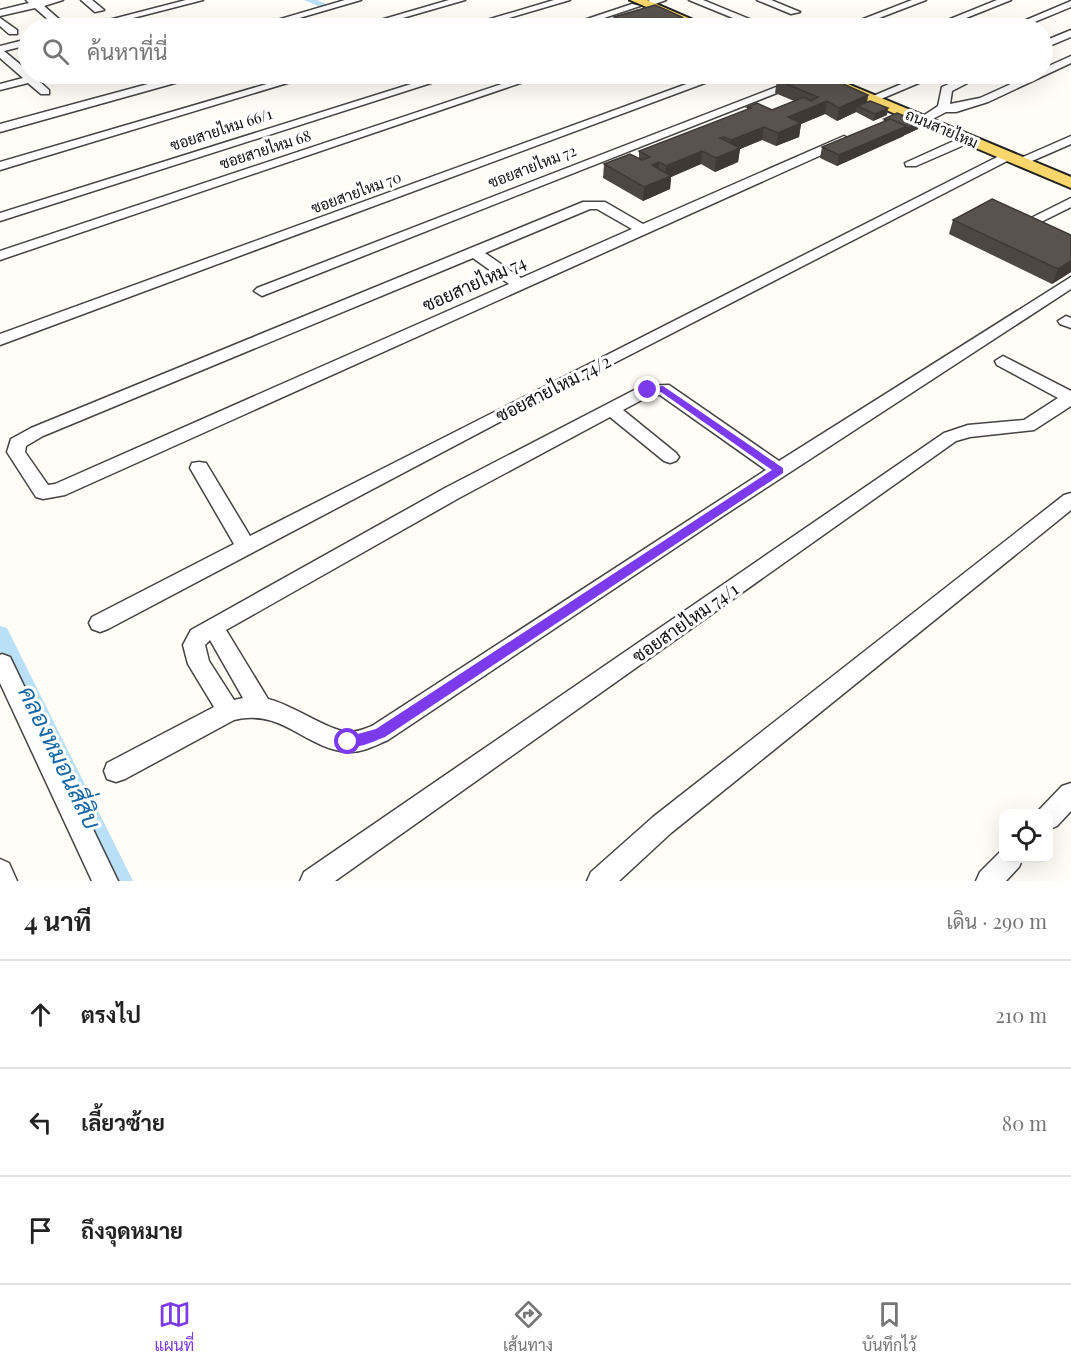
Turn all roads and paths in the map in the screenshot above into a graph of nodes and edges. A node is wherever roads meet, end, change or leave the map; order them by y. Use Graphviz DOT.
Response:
graph roads {
  1 [pos="58,0"];
  2 [pos="86,0"];
  3 [pos="198,0"];
  4 [pos="356,0"];
  5 [pos="460,0"];
  6 [pos="565,0"];
  7 [pos="694,0"];
  8 [pos="762,0"];
  9 [pos="921,0"];
  10 [pos="1006,0"];
  11 [pos="34,2"];
  12 [pos="639,4"];
  13 [pos="1071,4"];
  14 [pos="660,5"];
  15 [pos="99,10"];
  16 [pos="795,12"];
  17 [pos="0,13"];
  18 [pos="54,18"];
  19 [pos="124,18"];
  20 [pos="291,18"];
  21 [pos="394,18"];
  22 [pos="501,18"];
  23 [pos="595,18"];
  24 [pos="624,18"];
  25 [pos="685,18"];
  26 [pos="741,18"];
  27 [pos="872,18"];
  28 [pos="959,18"];
  29 [pos="1037,18"];
  30 [pos="0,21"];
  31 [pos="13,32"];
  32 [pos="1071,33"];
  33 [pos="1053,40"];
  34 [pos="18,46"];
  35 [pos="1,52"];
  36 [pos="1071,59"];
  37 [pos="18,68"];
  38 [pos="1053,68"];
  39 [pos="18,82"];
  40 [pos="36,84"];
  41 [pos="159,84"];
  42 [pos="277,84"];
  43 [pos="420,84"];
  44 [pos="511,84"];
  45 [pos="690,84"];
  46 [pos="790,84"];
  47 [pos="839,84"];
  48 [pos="910,84"];
  49 [pos="957,84"];
  50 [pos="1018,84"];
  51 [pos="0,87"];
  52 [pos="45,92"];
  53 [pos="874,99"];
  54 [pos="351,105"];
  55 [pos="944,108"];
  56 [pos="848,109"];
  57 [pos="906,113"];
  58 [pos="889,120"];
  59 [pos="923,120"];
  60 [pos="382,127"];
  61 [pos="0,128"];
  62 [pos="857,135"];
  63 [pos="967,139"];
  64 [pos="1071,140"];
  65 [pos="1014,158"];
  66 [pos="911,164"];
  67 [pos="0,166"];
  68 [pos="1071,183"];
  69 [pos="1071,202"];
  70 [pos="0,217"];
  71 [pos="1026,224"];
  72 [pos="642,230"];
  73 [pos="474,252"];
  74 [pos="0,255"];
  75 [pos="1071,282"];
  76 [pos="519,284"];
  77 [pos="261,291"];
  78 [pos="0,340"];
  79 [pos="1004,361"];
  80 [pos="1071,398"];
  81 [pos="611,409"];
  82 [pos="670,457"];
  83 [pos="199,468"];
  84 [pos="779,470"];
  85 [pos="1071,500"];
  86 [pos="247,548"];
  87 [pos="100,623"];
  88 [pos="213,627"];
  89 [pos="2,663"];
  90 [pos="260,706"];
  91 [pos="229,711"];
  92 [pos="116,771"];
  93 [pos="1071,794"];
  94 [pos="1053,813"];
  95 [pos="1005,863"];
  96 [pos="0,872"];
  97 [pos="4,881"];
  98 [pos="105,881"];
  99 [pos="313,881"];
  100 [pos="600,881"];
  101 [pos="989,881"];
  1 -- 11 [label="street"];
  2 -- 15 [label="street"];
  3 -- 19 [label="street"];
  4 -- 20 [label="street"];
  5 -- 21 [label="street"];
  6 -- 22 [label="street"];
  7 -- 26 [label="street"];
  8 -- 16 [label="street"];
  9 -- 27 [label="street"];
  10 -- 28 [label="street"];
  11 -- 17 [label="street"];
  11 -- 18 [label="street"];
  12 -- 14 [label="main road"];
  12 -- 23 [label="street"];
  13 -- 29 [label="street"];
  14 -- 24 [label="street"];
  14 -- 25 [label="main road"];
  30 -- 31 [label="street"];
  32 -- 33 [label="street"];
  34 -- 35 [label="street"];
  35 -- 37 [label="street"];
  36 -- 38 [label="street"];
  39 -- 51 [label="street"];
  40 -- 52 [label="street"];
  41 -- 61 [label="street"];
  42 -- 67 [label="street"];
  43 -- 54 [label="street, ซอยสายไหม 66/1"];
  44 -- 60 [label="street, ซอยสายไหม 68"];
  45 -- 78 [label="street, ซอยสายไหม 70"];
  46 -- 77 [label="street, ซอยสายไหม 72"];
  47 -- 53 [label="main road, ถนนสายไหม"];
  48 -- 53 [label="street"];
  49 -- 55 [label="street"];
  50 -- 55 [label="street"];
  53 -- 56 [label="street"];
  53 -- 57 [label="main road, ถนนสายไหม"];
  54 -- 60 [label="street"];
  54 -- 70 [label="street, ซอยสายไหม 66/1"];
  55 -- 59 [label="street"];
  57 -- 58 [label="street"];
  57 -- 59 [label="main road, ถนนสายไหม"];
  59 -- 63 [label="main road, ถนนสายไหม"];
  60 -- 74 [label="street, ซอยสายไหม 68"];
  62 -- 72 [label="street, ซอยสายไหม 74"];
  63 -- 65 [label="main road, ถนนสายไหม"];
  63 -- 66 [label="street"];
  64 -- 65 [label="street, ซอยสายไหม 74/2"];
  65 -- 68 [label="main road, ถนนสายไหม"];
  65 -- 86 [label="street, ซอยสายไหม 74/2"];
  69 -- 71 [label="street"];
  72 -- 73 [label="street"];
  72 -- 76 [label="street, ซอยสายไหม 74"];
  73 -- 76 [label="street"];
  73 -- 76 [label="street, ซอยสายไหม 74"];
  75 -- 84 [label="street"];
  79 -- 80 [label="street"];
  80 -- 99 [label="street, ซอยสายไหม 74/1"];
  81 -- 82 [label="street"];
  81 -- 84 [label="street"];
  81 -- 88 [label="street"];
  83 -- 86 [label="street"];
  84 -- 90 [label="street"];
  85 -- 100 [label="street"];
  86 -- 87 [label="street, ซอยสายไหม 74/2"];
  88 -- 90 [label="street"];
  88 -- 91 [label="street"];
  89 -- 98 [label="street"];
  90 -- 91 [label="street"];
  91 -- 92 [label="street"];
  93 -- 94 [label="street"];
  95 -- 101 [label="street"];
  96 -- 97 [label="street"];
}
